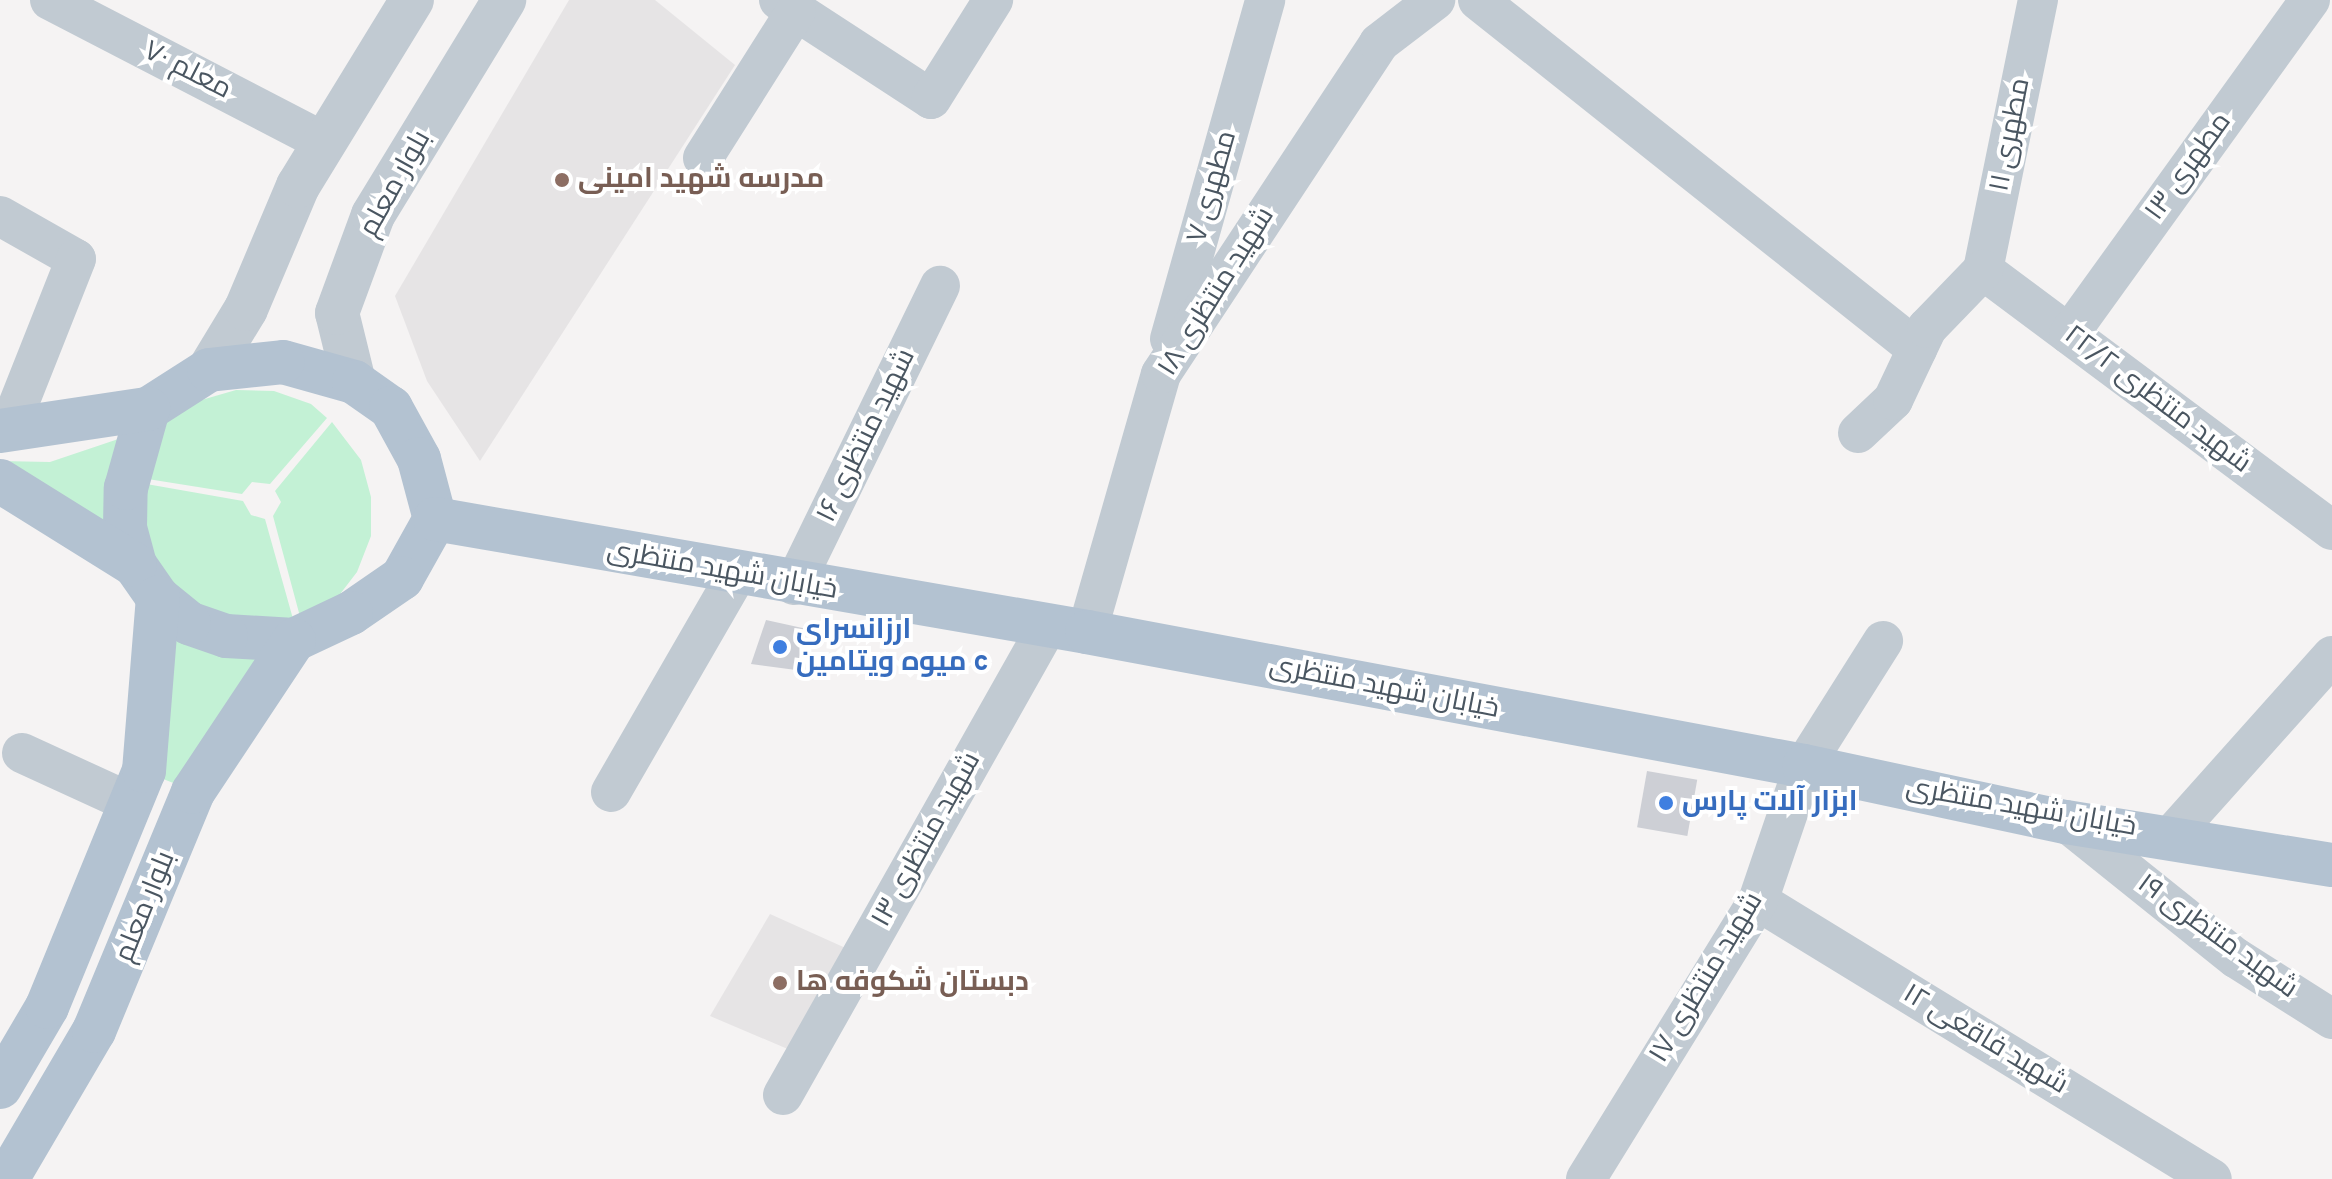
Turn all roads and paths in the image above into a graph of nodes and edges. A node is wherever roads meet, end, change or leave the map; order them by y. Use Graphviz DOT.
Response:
graph roads {
  1 [pos="50,0"];
  2 [pos="412,0"];
  3 [pos="504,0"];
  4 [pos="993,0"];
  5 [pos="1265,0"];
  6 [pos="1435,0"];
  7 [pos="1478,0"];
  8 [pos="2038,0"];
  9 [pos="2310,0"];
  10 [pos="787,6"];
  11 [pos="324,142"];
  12 [pos="703,158"];
  13 [pos="0,216"];
  14 [pos="1983,270"];
  15 [pos="940,286"];
  16 [pos="2069,334"];
  17 [pos="1917,349"];
  18 [pos="209,370"];
  19 [pos="1161,374"];
  20 [pos="354,382"];
  21 [pos="148,409"];
  22 [pos="4,431"];
  23 [pos="1858,433"];
  24 [pos="0,481"];
  25 [pos="435,519"];
  26 [pos="2332,530"];
  27 [pos="737,574"];
  28 [pos="146,582"];
  29 [pos="794,585"];
  30 [pos="1067,630"];
  31 [pos="294,640"];
  32 [pos="1883,641"];
  33 [pos="2332,656"];
  34 [pos="22,753"];
  35 [pos="1804,766"];
  36 [pos="611,792"];
  37 [pos="131,803"];
  38 [pos="2066,822"];
  39 [pos="2172,835"];
  40 [pos="2332,865"];
  41 [pos="1758,901"];
  42 [pos="2332,1019"];
  43 [pos="0,1087"];
  44 [pos="783,1095"];
  45 [pos="1593,1176"];
  46 [pos="7,1179"];
  47 [pos="2212,1179"];
  1 -- 11 [label="street, معلم ۷۰"];
  2 -- 11 [label="street"];
  3 -- 20 [label="street, بلوار معلم"];
  4 -- 10 [label="street"];
  5 -- 19 [label="street, مطهری ۷"];
  6 -- 19 [label="street, شهید منتظری ۱۸"];
  7 -- 17 [label="street"];
  8 -- 14 [label="street, مطهری ۱۱"];
  9 -- 16 [label="street, مطهری ۱۳"];
  10 -- 12 [label="street"];
  11 -- 18 [label="street"];
  13 -- 22 [label="street"];
  14 -- 16 [label="street, شهید منتظری ۲۲/۲"];
  14 -- 17 [label="street"];
  15 -- 29 [label="street, شهید منتظری ۱۶"];
  16 -- 26 [label="street, شهید منتظری ۲۲/۲"];
  17 -- 23 [label="street"];
  18 -- 20 [label="main road"];
  18 -- 21 [label="main road"];
  19 -- 30 [label="street, شهید منتظری ۱۸"];
  20 -- 25 [label="main road"];
  21 -- 22 [label="main road"];
  21 -- 28 [label="main road, بلوار معلم"];
  24 -- 28 [label="main road"];
  25 -- 27 [label="main road, خیابان شهید منتظری"];
  25 -- 31 [label="main road"];
  27 -- 29 [label="main road, خیابان شهید منتظری"];
  27 -- 36 [label="street"];
  28 -- 31 [label="main road"];
  28 -- 37 [label="main road, بلوار معلم"];
  29 -- 30 [label="main road, خیابان شهید منتظری"];
  30 -- 35 [label="main road, خیابان شهید منتظری"];
  30 -- 44 [label="street, شهید منتظری ۱۳"];
  31 -- 46 [label="main road, بلوار معلم"];
  32 -- 35 [label="street, شهید منتظری ۱۷"];
  33 -- 39 [label="street"];
  34 -- 37 [label="street"];
  35 -- 38 [label="main road, خیابان شهید منتظری"];
  35 -- 41 [label="street, شهید منتظری ۱۷"];
  37 -- 43 [label="main road, بلوار معلم"];
  38 -- 39 [label="main road, خیابان شهید منتظری"];
  38 -- 42 [label="street, شهید منتظری ۱۹"];
  39 -- 40 [label="main road, خیابان شهید منتظری"];
  41 -- 45 [label="street, شهید منتظری ۱۷"];
  41 -- 47 [label="street, شهید فاقعی ۱۲"];
}
